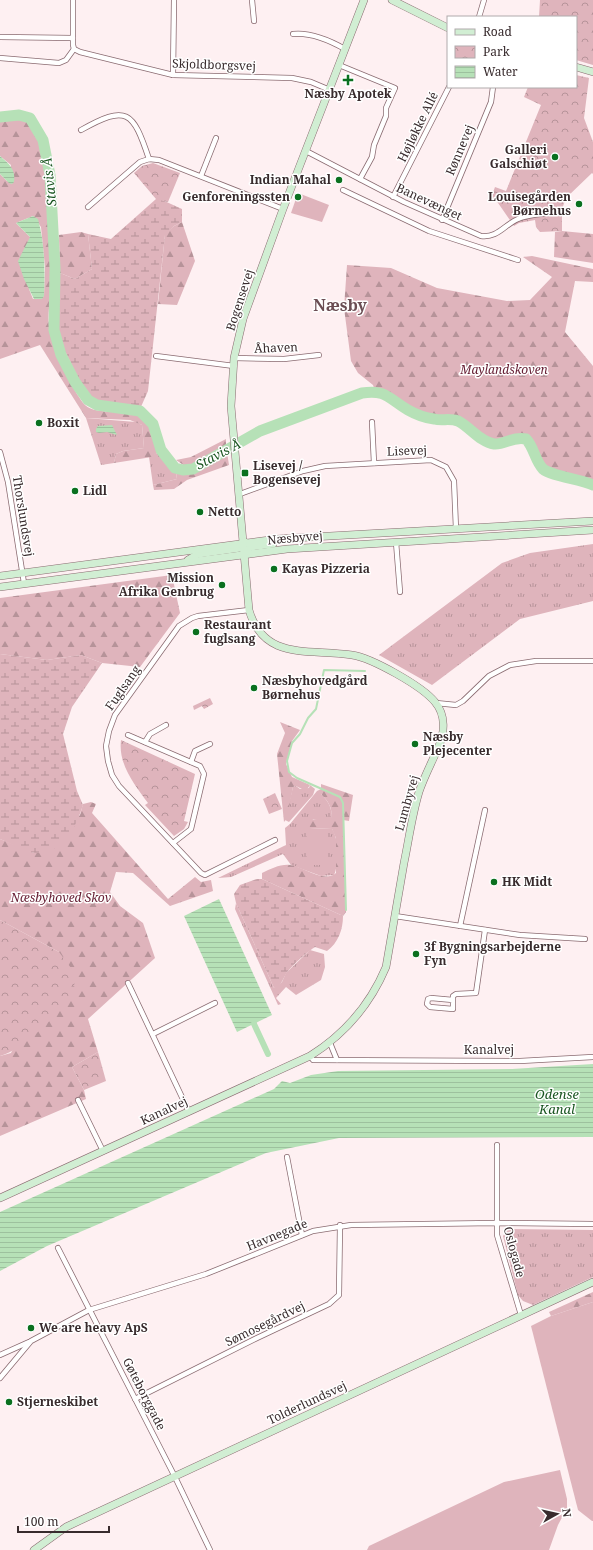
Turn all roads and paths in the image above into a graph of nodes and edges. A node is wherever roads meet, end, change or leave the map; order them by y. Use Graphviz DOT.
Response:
graph roads {
  1 [pos="74,0"];
  2 [pos="174,0"];
  3 [pos="252,0"];
  4 [pos="364,0"];
  5 [pos="392,0"];
  6 [pos="484,0"];
  7 [pos="479,16"];
  8 [pos="254,20"];
  9 [pos="447,28"];
  10 [pos="293,34"];
  11 [pos="0,37"];
  12 [pos="73,38"];
  13 [pos="345,49"];
  14 [pos="74,50"];
  15 [pos="0,58"];
  16 [pos="340,65"];
  17 [pos="577,67"];
  18 [pos="593,72"];
  19 [pos="173,75"];
  20 [pos="448,88"];
  21 [pos="493,88"];
  22 [pos="330,90"];
  23 [pos="81,130"];
  24 [pos="216,138"];
  25 [pos="306,151"];
  26 [pos="149,159"];
  27 [pos="201,176"];
  28 [pos="360,179"];
  29 [pos="343,190"];
  30 [pos="394,197"];
  31 [pos="88,207"];
  32 [pos="283,209"];
  33 [pos="546,213"];
  34 [pos="442,220"];
  35 [pos="518,260"];
  36 [pos="319,355"];
  37 [pos="156,356"];
  38 [pos="234,362"];
  39 [pos="372,422"];
  40 [pos="0,452"];
  41 [pos="374,463"];
  42 [pos="240,494"];
  43 [pos="593,521"];
  44 [pos="456,529"];
  45 [pos="593,530"];
  46 [pos="298,538"];
  47 [pos="245,542"];
  48 [pos="396,542"];
  49 [pos="246,554"];
  50 [pos="184,562"];
  51 [pos="22,573"];
  52 [pos="0,576"];
  53 [pos="24,583"];
  54 [pos="0,587"];
  55 [pos="400,592"];
  56 [pos="250,610"];
  57 [pos="593,661"];
  58 [pos="436,703"];
  59 [pos="166,725"];
  60 [pos="128,735"];
  61 [pos="144,742"];
  62 [pos="210,744"];
  63 [pos="192,762"];
  64 [pos="485,810"];
  65 [pos="275,840"];
  66 [pos="173,844"];
  67 [pos="395,916"];
  68 [pos="460,926"];
  69 [pos="485,930"];
  70 [pos="585,939"];
  71 [pos="128,983"];
  72 [pos="453,1000"];
  73 [pos="215,1003"];
  74 [pos="153,1034"];
  75 [pos="330,1043"];
  76 [pos="310,1056"];
  77 [pos="593,1057"];
  78 [pos="337,1060"];
  79 [pos="78,1100"];
  80 [pos="190,1112"];
  81 [pos="496,1145"];
  82 [pos="103,1151"];
  83 [pos="287,1157"];
  84 [pos="0,1198"];
  85 [pos="496,1223"];
  86 [pos="593,1224"];
  87 [pos="340,1225"];
  88 [pos="302,1235"];
  89 [pos="58,1248"];
  90 [pos="593,1282"];
  91 [pos="89,1310"];
  92 [pos="521,1315"];
  93 [pos="31,1342"];
  94 [pos="0,1355"];
  95 [pos="0,1378"];
  96 [pos="135,1400"];
  97 [pos="176,1477"];
  98 [pos="34,1550"];
  99 [pos="210,1550"];
  1 -- 12 [label="street"];
  2 -- 19 [label="street"];
  3 -- 8 [label="street"];
  4 -- 13 [label="street, Bogensevej"];
  5 -- 9 [label="street"];
  6 -- 7 [label="street"];
  10 -- 13 [label="street"];
  11 -- 12 [label="street"];
  12 -- 14 [label="street"];
  13 -- 16 [label="street, Bogensevej"];
  14 -- 15 [label="street"];
  14 -- 19 [label="street, Skjoldborgsvej"];
  16 -- 22 [label="street, Bogensevej"];
  16 -- 28 [label="street"];
  17 -- 18 [label="street"];
  19 -- 22 [label="street, Skjoldborgsvej"];
  20 -- 30 [label="street, Højløkke Allé"];
  21 -- 34 [label="street, Rønnevej"];
  22 -- 25 [label="street, Bogensevej"];
  23 -- 26 [label="street"];
  24 -- 27 [label="street"];
  25 -- 28 [label="street, Banevænget"];
  25 -- 32 [label="street, Bogensevej"];
  26 -- 27 [label="street"];
  26 -- 31 [label="street"];
  27 -- 32 [label="street"];
  28 -- 30 [label="street, Banevænget"];
  29 -- 35 [label="street, Banevænget"];
  30 -- 34 [label="street, Banevænget"];
  32 -- 38 [label="street, Bogensevej"];
  33 -- 34 [label="street, Banevænget"];
  36 -- 38 [label="street, Åhaven"];
  37 -- 38 [label="street, Åhaven"];
  38 -- 42 [label="street, Bogensevej"];
  39 -- 41 [label="street, Lisevej"];
  40 -- 51 [label="street, Thorslundsvej"];
  41 -- 42 [label="street, Lisevej"];
  41 -- 44 [label="street, Lisevej"];
  42 -- 47 [label="street, Bogensevej"];
  43 -- 44 [label="street, Næsbyvej"];
  44 -- 46 [label="street, Næsbyvej"];
  45 -- 48 [label="street, Næsbyvej"];
  46 -- 47 [label="street, Næsbyvej"];
  46 -- 49 [label="street"];
  47 -- 49 [label="street, Bogensevej"];
  47 -- 50 [label="street"];
  47 -- 51 [label="street, Næsbyvej"];
  48 -- 49 [label="street, Næsbyvej"];
  48 -- 55 [label="street"];
  49 -- 50 [label="street, Næsbyvej"];
  49 -- 56 [label="street, Bogensevej"];
  50 -- 53 [label="street, Næsbyvej"];
  51 -- 52 [label="street, Næsbyvej"];
  51 -- 53 [label="street, Thorslundsvej"];
  53 -- 54 [label="street, Næsbyvej"];
  56 -- 58 [label="street, Bogensevej"];
  56 -- 66 [label="street, Fuglsang"];
  57 -- 58 [label="street"];
  58 -- 67 [label="street, Lumbyvej"];
  59 -- 61 [label="street"];
  60 -- 61 [label="street"];
  61 -- 63 [label="street"];
  62 -- 63 [label="street"];
  63 -- 66 [label="street"];
  64 -- 68 [label="street"];
  65 -- 66 [label="street, Fuglsang"];
  67 -- 68 [label="street"];
  67 -- 75 [label="street, Lumbyvej"];
  68 -- 69 [label="street"];
  69 -- 70 [label="street"];
  69 -- 72 [label="street"];
  71 -- 74 [label="street"];
  72 -- 72 [label="street"];
  73 -- 74 [label="street"];
  74 -- 80 [label="street"];
  75 -- 76 [label="street, Lumbyvej"];
  75 -- 78 [label="street"];
  76 -- 78 [label="street, Kanalvej"];
  76 -- 80 [label="street, Kanalvej"];
  77 -- 78 [label="street, Kanalvej"];
  79 -- 82 [label="street"];
  80 -- 82 [label="street, Kanalvej"];
  81 -- 85 [label="street, Oslogade"];
  82 -- 84 [label="street, Kanalvej"];
  83 -- 88 [label="street"];
  85 -- 86 [label="street, Havnegade"];
  85 -- 87 [label="street, Havnegade"];
  85 -- 92 [label="street, Oslogade"];
  87 -- 88 [label="street, Havnegade"];
  87 -- 96 [label="street, Sømosegårdvej"];
  88 -- 91 [label="street, Havnegade"];
  89 -- 91 [label="street, Gøteborggade"];
  90 -- 92 [label="street, Tolderlundsvej"];
  91 -- 93 [label="street, Havnegade"];
  91 -- 96 [label="street, Gøteborggade"];
  92 -- 97 [label="street, Tolderlundsvej"];
  93 -- 94 [label="street"];
  93 -- 95 [label="street, Havnegade"];
  96 -- 97 [label="street, Gøteborggade"];
  97 -- 98 [label="street, Tolderlundsvej"];
  97 -- 99 [label="street, Gøteborggade"];
}
